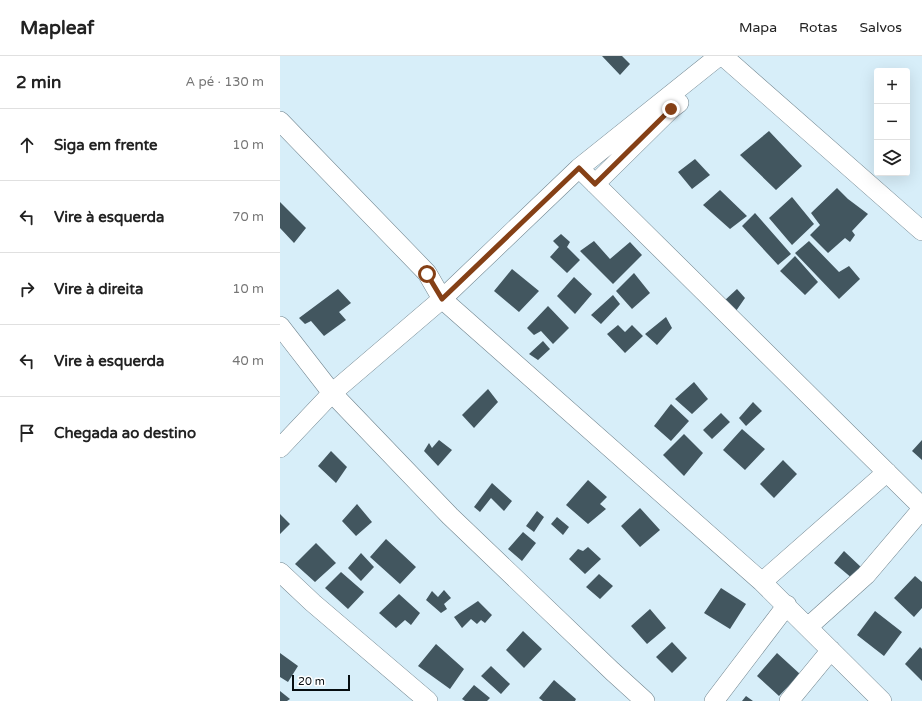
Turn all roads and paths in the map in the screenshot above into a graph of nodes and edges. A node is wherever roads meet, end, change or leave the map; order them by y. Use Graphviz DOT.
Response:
graph roads {
  1 [pos="723,58"];
  2 [pos="280,122"];
  3 [pos="579,168"];
  4 [pos="595,184"];
  5 [pos="922,231"];
  6 [pos="442,299"];
  7 [pos="280,326"];
  8 [pos="332,394"];
  9 [pos="280,448"];
  10 [pos="887,472"];
  11 [pos="922,508"];
  12 [pos="280,572"];
  13 [pos="762,582"];
  14 [pos="786,605"];
  15 [pos="808,627"];
  16 [pos="831,650"];
  17 [pos="428,701"];
  18 [pos="645,701"];
  19 [pos="714,701"];
  20 [pos="789,701"];
  21 [pos="882,701"];
  1 -- 3 [label="street"];
  1 -- 4 [label="street"];
  1 -- 5 [label="street"];
  2 -- 6 [label="street"];
  3 -- 4 [label="street"];
  3 -- 6 [label="street"];
  4 -- 10 [label="street"];
  6 -- 8 [label="street"];
  6 -- 13 [label="street"];
  7 -- 8 [label="street"];
  8 -- 9 [label="street"];
  8 -- 18 [label="street"];
  10 -- 11 [label="street"];
  10 -- 13 [label="street"];
  11 -- 15 [label="street"];
  12 -- 17 [label="street"];
  13 -- 14 [label="street"];
  14 -- 15 [label="street"];
  14 -- 19 [label="street"];
  15 -- 16 [label="street"];
  16 -- 20 [label="street"];
  16 -- 21 [label="street"];
}
